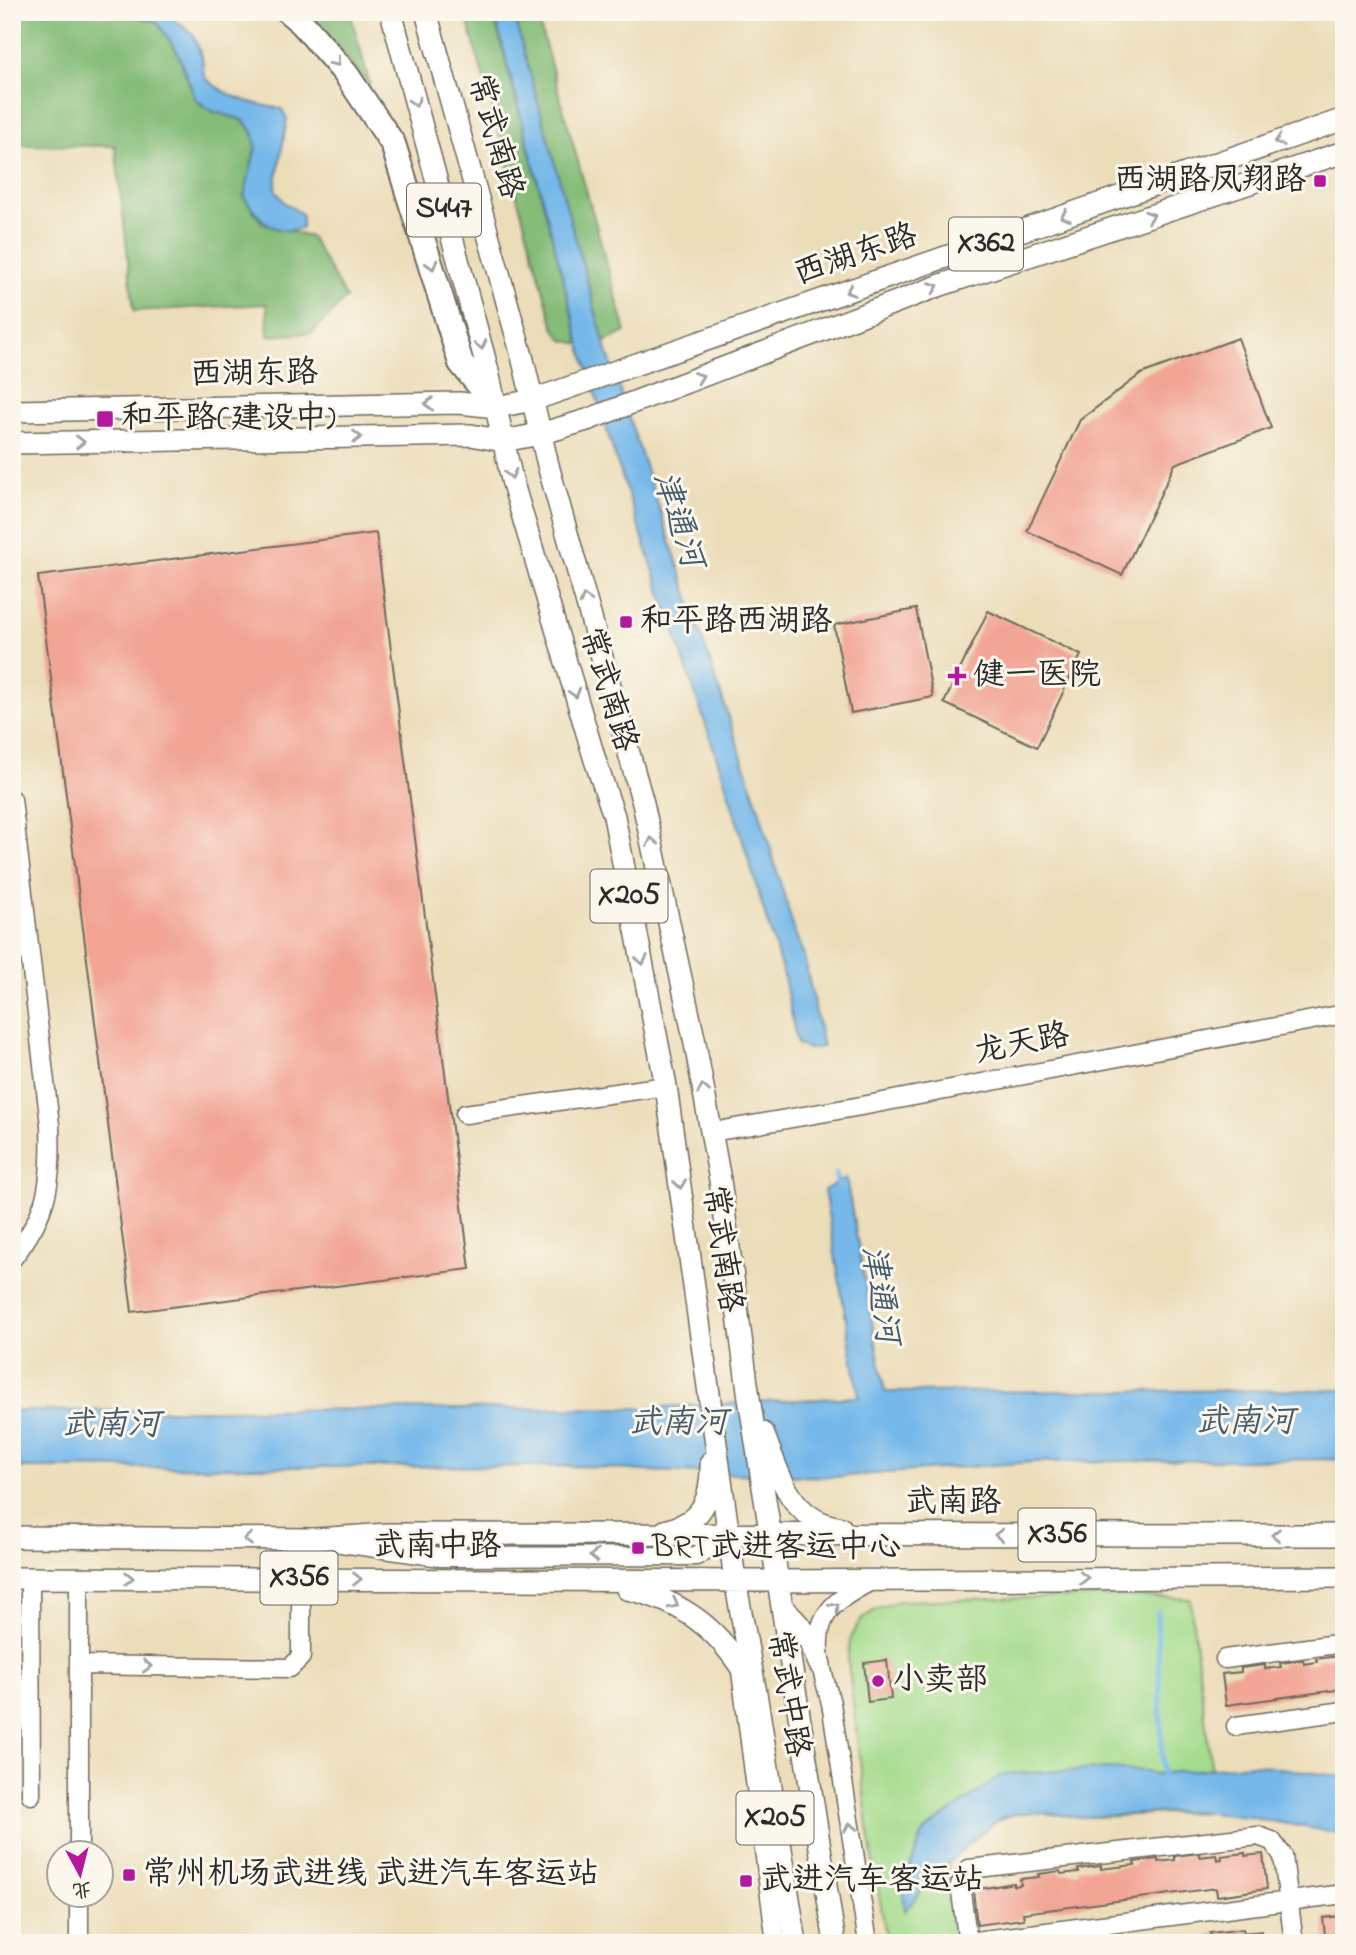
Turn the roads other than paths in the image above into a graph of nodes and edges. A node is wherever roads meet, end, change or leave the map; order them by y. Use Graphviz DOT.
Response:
graph roads {
  1 [pos="289,12"];
  2 [pos="391,12"];
  3 [pos="426,12"];
  4 [pos="1344,119"];
  5 [pos="1344,152"];
  6 [pos="533,400"];
  7 [pos="497,407"];
  8 [pos="12,411"];
  9 [pos="540,434"];
  10 [pos="503,441"];
  11 [pos="12,443"];
  12 [pos="12,799"];
  13 [pos="1344,1014"];
  14 [pos="666,1086"];
  15 [pos="466,1114"];
  16 [pos="712,1132"];
  17 [pos="12,1259"];
  18 [pos="718,1485"];
  19 [pos="774,1485"];
  20 [pos="648,1535"];
  21 [pos="730,1535"];
  22 [pos="770,1535"];
  23 [pos="894,1535"];
  24 [pos="1344,1535"];
  25 [pos="12,1537"];
  26 [pos="316,1539"];
  27 [pos="1344,1577"];
  28 [pos="21,1578"];
  29 [pos="79,1578"];
  30 [pos="301,1578"];
  31 [pos="585,1579"];
  32 [pos="874,1579"];
  33 [pos="736,1580"];
  34 [pos="778,1581"];
  35 [pos="782,1606"];
  36 [pos="1344,1643"];
  37 [pos="1225,1659"];
  38 [pos="740,1664"];
  39 [pos="820,1664"];
  40 [pos="79,1665"];
  41 [pos="756,1693"];
  42 [pos="1344,1711"];
  43 [pos="1236,1726"];
  44 [pos="31,1795"];
  45 [pos="79,1840"];
  46 [pos="1344,1894"];
  47 [pos="1289,1901"];
  48 [pos="79,1910"];
  49 [pos="968,1942"];
  50 [pos="79,1943"];
  51 [pos="776,1943"];
  52 [pos="796,1943"];
  53 [pos="835,1943"];
  54 [pos="868,1943"];
  55 [pos="1294,1943"];
  1 -- 7 [label="highway, one-way"];
  2 -- 7 [label="main road, 常武南路 / S447, one-way"];
  3 -- 6 [label="main road, 常武南路 / S447"];
  4 -- 6 [label="main road, 西湖东路 / X362, one-way"];
  9 -- 5 [label="main road, 西湖东路 / X362, one-way"];
  6 -- 7 [label="main road, X362"];
  6 -- 9 [label="main road, X205"];
  7 -- 8 [label="main road, 西湖东路 / X362, one-way"];
  7 -- 10 [label="main road, 常武南路 / X205"];
  9 -- 10 [label="main road, 西湖东路 / X362"];
  16 -- 9 [label="main road, 常武南路 / X205, one-way"];
  11 -- 10 [label="main road, 西湖东路 / X362, one-way"];
  10 -- 14 [label="main road, 常武南路 / X205, one-way"];
  12 -- 17 [label="street"];
  13 -- 16 [label="street, 龙天路"];
  14 -- 15 [label="street"];
  14 -- 18 [label="main road, 常武南路 / X205, one-way"];
  16 -- 19 [label="main road, 常武南路 / X205"];
  18 -- 20 [label="main road"];
  18 -- 21 [label="main road, X205"];
  19 -- 22 [label="main road, X205"];
  19 -- 23 [label="main road"];
  20 -- 21 [label="main road, 武南中路 / X356"];
  20 -- 26 [label="main road, 武南中路 / X356"];
  21 -- 22 [label="main road, 武南路 / X356"];
  21 -- 26 [label="street, one-way"];
  21 -- 33 [label="main road, X205"];
  22 -- 23 [label="main road, 武南路 / X356"];
  22 -- 34 [label="main road, X205"];
  24 -- 23 [label="main road, 武南路 / X356, one-way"];
  26 -- 25 [label="main road, 武南中路 / X356, one-way"];
  32 -- 27 [label="main road, X356, one-way"];
  28 -- 29 [label="main road, 武南中路 / X356"];
  28 -- 44 [label="street"];
  29 -- 30 [label="main road, 武南中路 / X356, one-way"];
  29 -- 40 [label="street"];
  30 -- 31 [label="main road, 武南中路 / X356, one-way"];
  40 -- 30 [label="street, one-way"];
  31 -- 33 [label="main road, 武南中路 / X356"];
  31 -- 38 [label="main road, one-way"];
  32 -- 34 [label="main road, X356"];
  39 -- 32 [label="street, one-way"];
  33 -- 34 [label="main road, X356"];
  33 -- 38 [label="street"];
  33 -- 41 [label="main road, 常武中路 / X205"];
  34 -- 35 [label="main road, 常武中路 / X205"];
  35 -- 39 [label="main road"];
  35 -- 53 [label="main road, 常武中路 / X205"];
  36 -- 37 [label="street"];
  38 -- 41 [label="main road"];
  38 -- 51 [label="street"];
  54 -- 39 [label="street, one-way"];
  40 -- 45 [label="street"];
  41 -- 52 [label="main road, 常武中路 / X205"];
  42 -- 43 [label="street"];
  46 -- 47 [label="street"];
  47 -- 49 [label="street"];
  47 -- 49 [label="street"];
  47 -- 55 [label="street"];
  48 -- 50 [label="street"];
}
